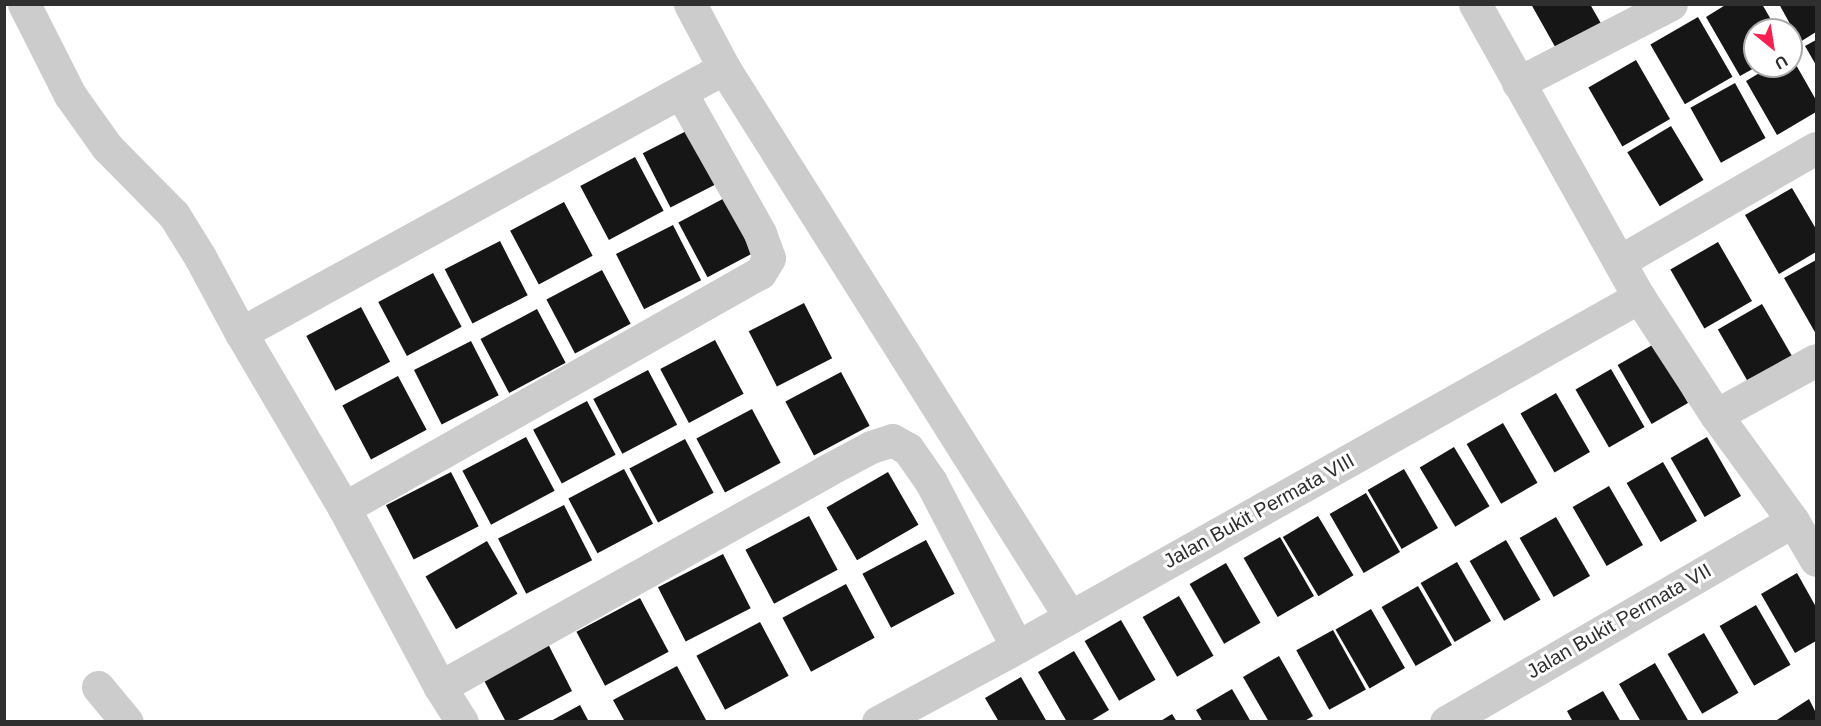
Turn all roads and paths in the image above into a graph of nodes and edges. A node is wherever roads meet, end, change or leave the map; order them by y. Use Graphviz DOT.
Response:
graph roads {
  1 [pos="24,4"];
  2 [pos="690,4"];
  3 [pos="1475,4"];
  4 [pos="1671,4"];
  5 [pos="724,68"];
  6 [pos="1518,83"];
  7 [pos="681,93"];
  8 [pos="1816,148"];
  9 [pos="1620,261"];
  10 [pos="1639,297"];
  11 [pos="241,333"];
  12 [pos="1816,360"];
  13 [pos="1716,415"];
  14 [pos="345,508"];
  15 [pos="1793,521"];
  16 [pos="1816,560"];
  17 [pos="1070,617"];
  18 [pos="1017,647"];
  19 [pos="98,687"];
  20 [pos="440,687"];
  21 [pos="928,709"];
  22 [pos="126,722"];
  23 [pos="462,722"];
  24 [pos="878,722"];
  25 [pos="1446,722"];
  1 -- 11 [label="street"];
  2 -- 5 [label="street"];
  3 -- 6 [label="street"];
  4 -- 6 [label="street"];
  5 -- 7 [label="street"];
  5 -- 17 [label="street"];
  6 -- 9 [label="street"];
  7 -- 11 [label="street"];
  7 -- 14 [label="street"];
  8 -- 9 [label="street"];
  9 -- 10 [label="street"];
  10 -- 13 [label="street"];
  10 -- 17 [label="street, Jalan Bukit Permata VIII"];
  11 -- 14 [label="street"];
  12 -- 13 [label="street"];
  13 -- 15 [label="street"];
  14 -- 20 [label="street"];
  15 -- 16 [label="street"];
  15 -- 25 [label="street, Jalan Bukit Permata VII"];
  17 -- 18 [label="street, Jalan Bukit Permata VIII"];
  18 -- 20 [label="street"];
  18 -- 21 [label="street, Jalan Bukit Permata VIII"];
  19 -- 22 [label="street"];
  20 -- 23 [label="street"];
  21 -- 24 [label="street, Jalan Bukit Permata VIII"];
}
